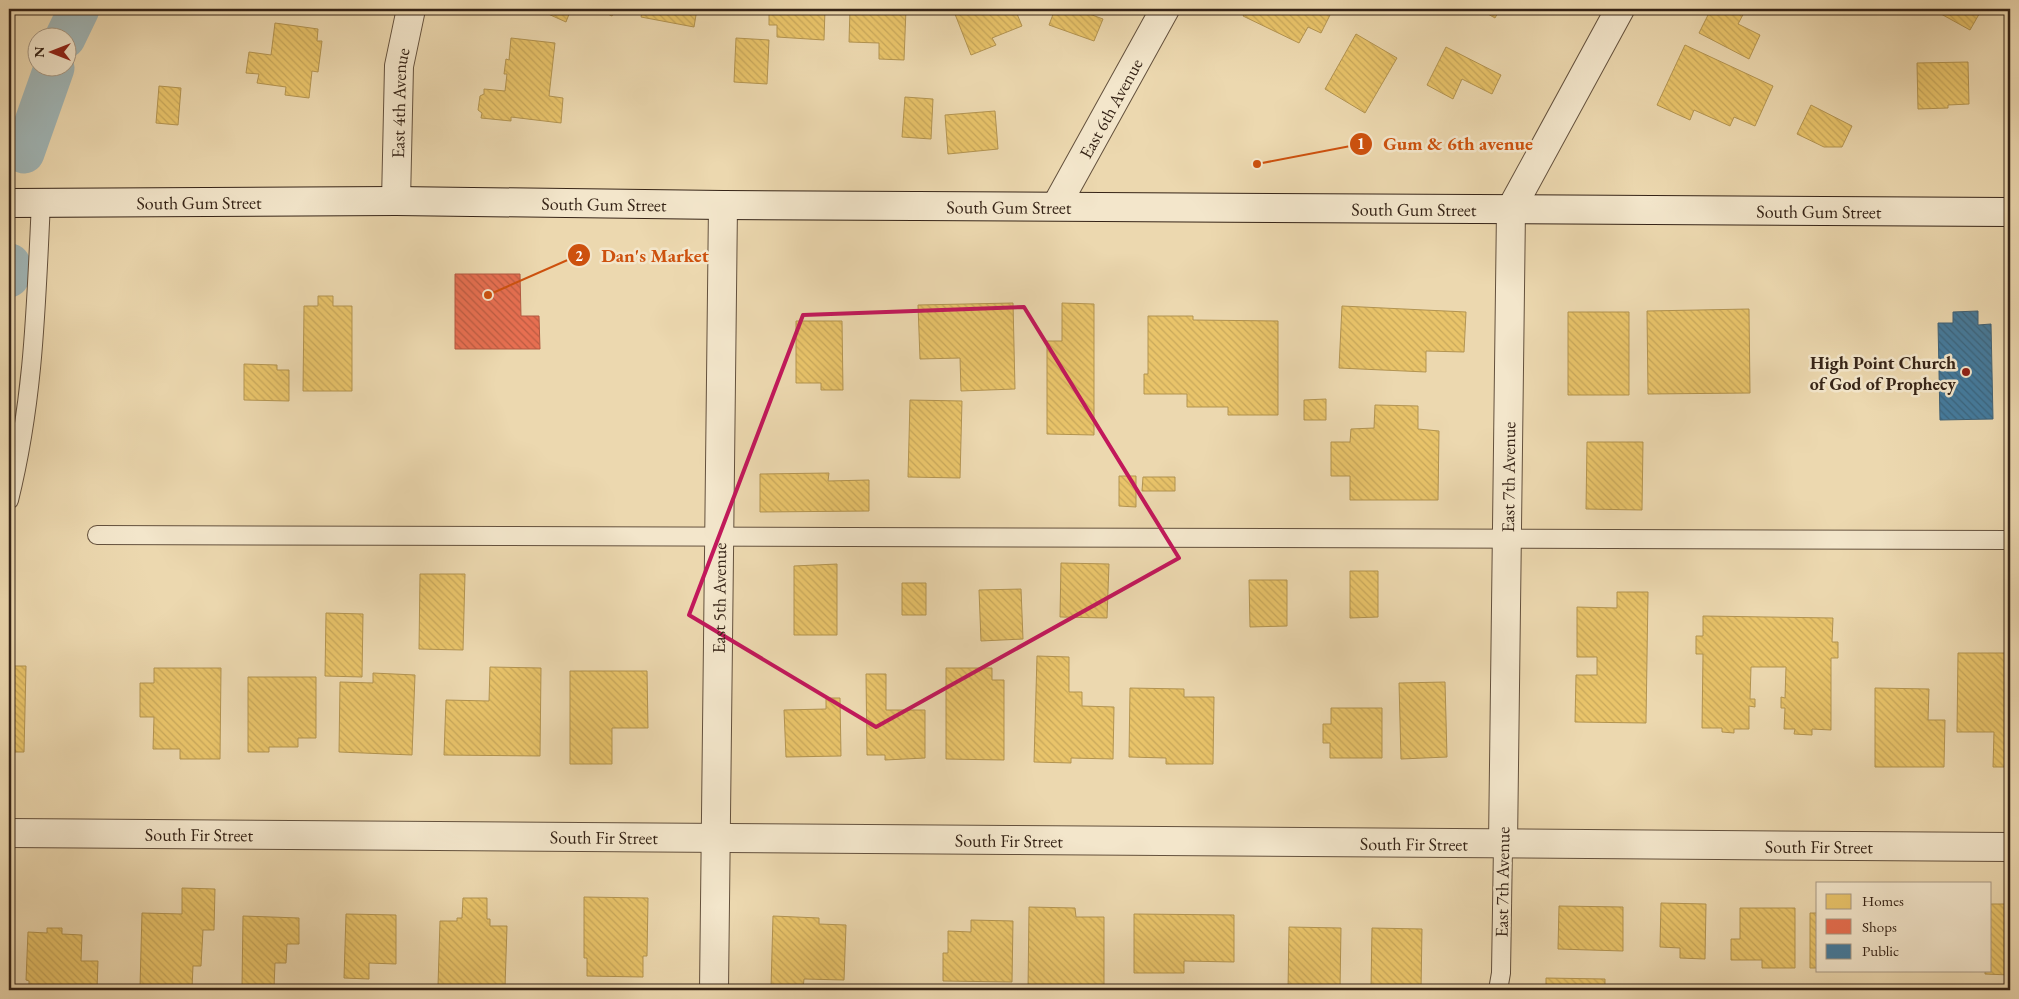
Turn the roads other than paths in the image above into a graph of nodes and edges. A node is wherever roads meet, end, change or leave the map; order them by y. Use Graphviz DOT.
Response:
graph roads {
  1 [pos="411,9"];
  2 [pos="1165,9"];
  3 [pos="1620,9"];
  4 [pos="396,201"];
  5 [pos="41,202"];
  6 [pos="9,203"];
  7 [pos="723,205"];
  8 [pos="1056,206"];
  9 [pos="1511,209"];
  10 [pos="2010,212"];
  11 [pos="9,500"];
  12 [pos="97,535"];
  13 [pos="1506,538"];
  14 [pos="719,539"];
  15 [pos="2010,540"];
  16 [pos="9,833"];
  17 [pos="716,836"];
  18 [pos="1502,845"];
  19 [pos="2010,848"];
  20 [pos="1499,982"];
  21 [pos="714,990"];
  1 -- 4 [label="street, East 4th Avenue"];
  2 -- 8 [label="street, East 6th Avenue"];
  3 -- 9 [label="street, East 7th Avenue"];
  4 -- 5 [label="street, South Gum Street"];
  4 -- 7 [label="street, South Gum Street"];
  5 -- 6 [label="street, South Gum Street"];
  5 -- 11 [label="lane"];
  7 -- 8 [label="street, South Gum Street"];
  7 -- 14 [label="street, East 5th Avenue"];
  8 -- 9 [label="street, South Gum Street"];
  9 -- 10 [label="street, South Gum Street"];
  9 -- 13 [label="street, East 7th Avenue"];
  12 -- 14 [label="lane"];
  13 -- 14 [label="lane"];
  13 -- 15 [label="lane"];
  13 -- 18 [label="street, East 7th Avenue"];
  14 -- 17 [label="street, East 5th Avenue"];
  16 -- 17 [label="street, South Fir Street"];
  17 -- 18 [label="street, South Fir Street"];
  17 -- 21 [label="street, East 5th Avenue"];
  18 -- 19 [label="street, South Fir Street"];
  18 -- 20 [label="lane, East 7th Avenue"];
}
